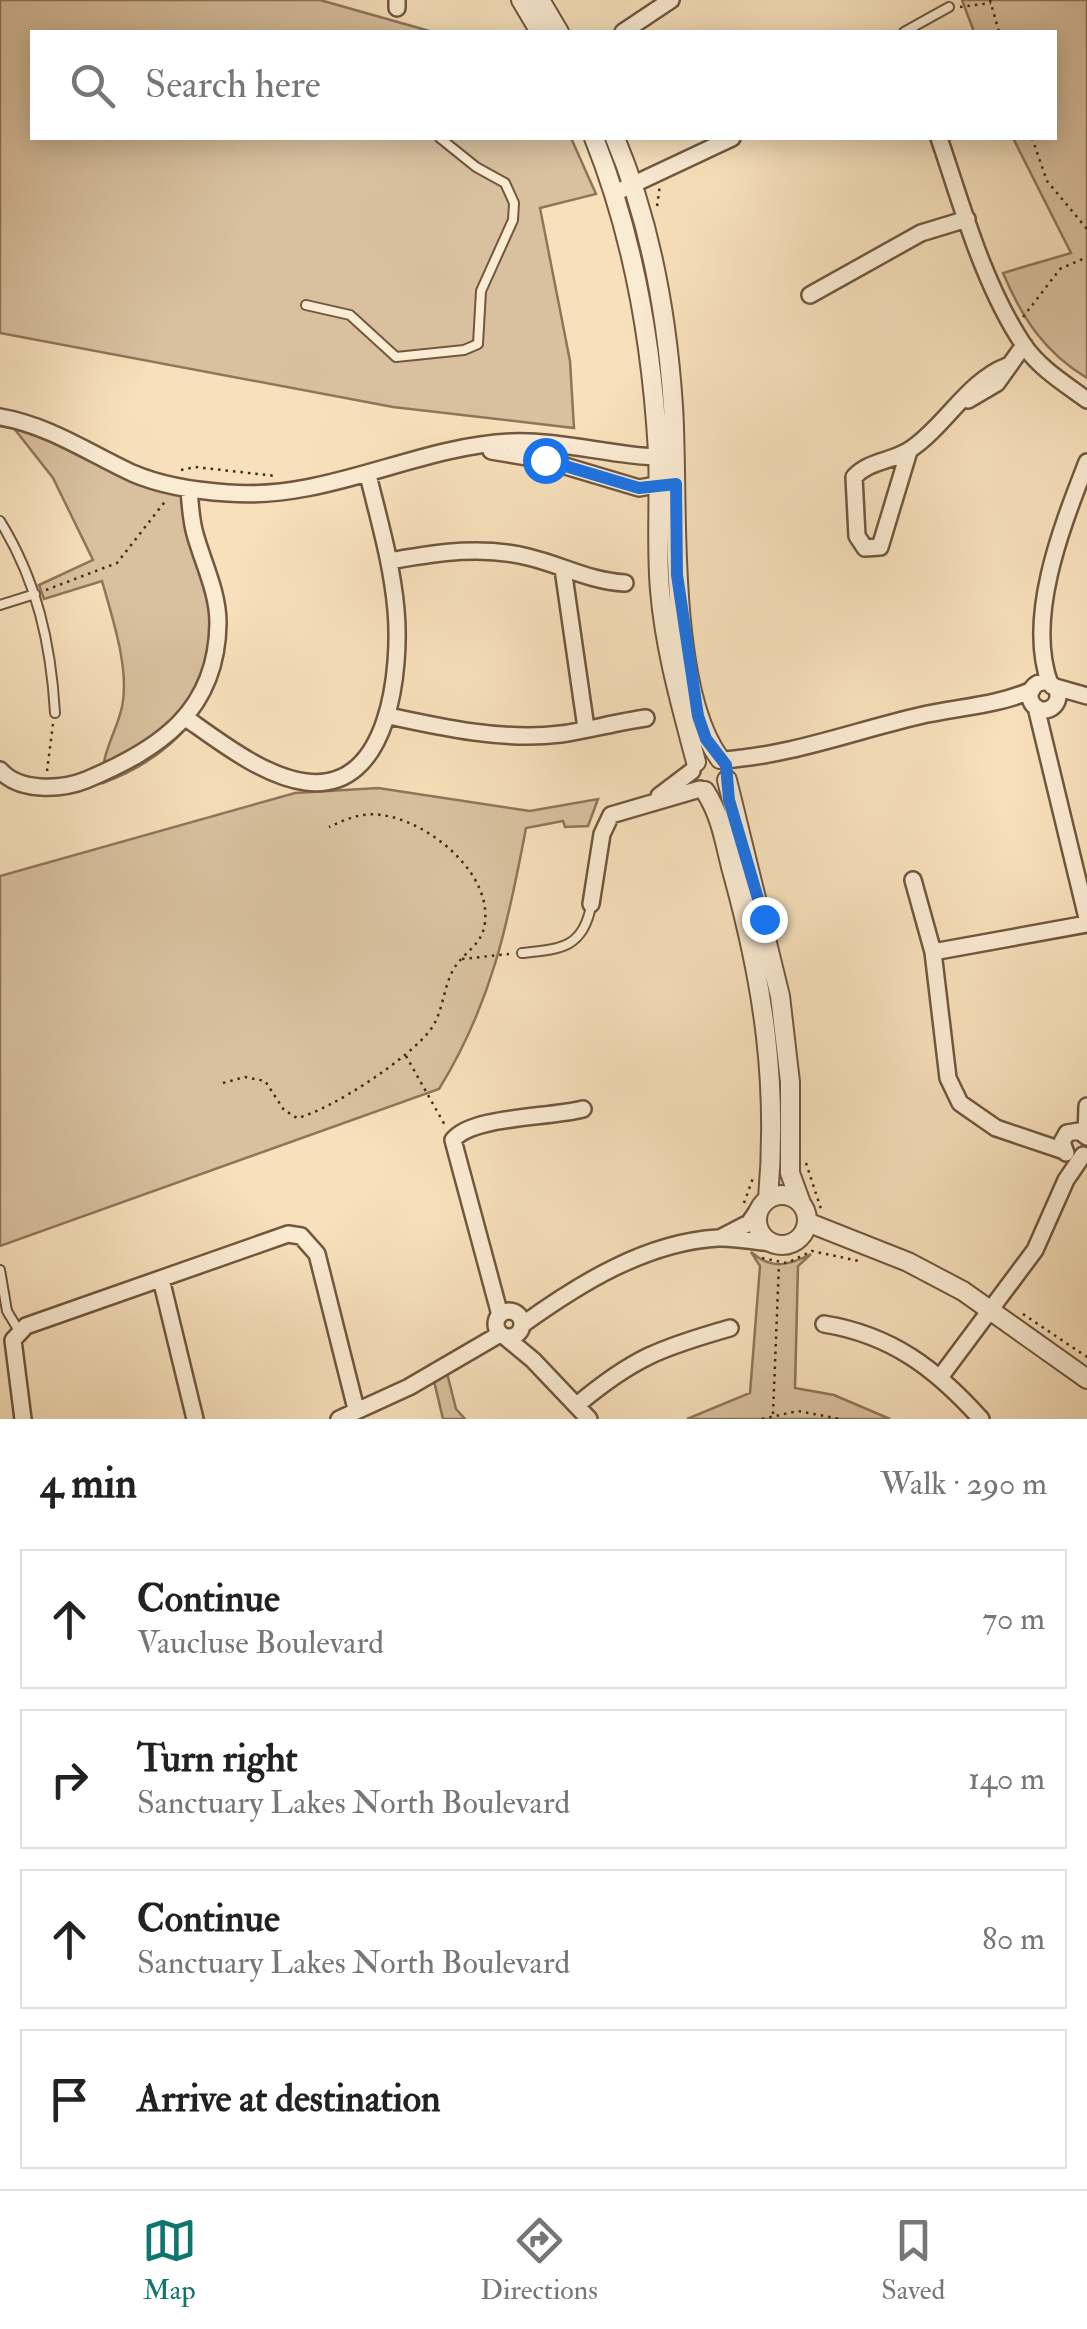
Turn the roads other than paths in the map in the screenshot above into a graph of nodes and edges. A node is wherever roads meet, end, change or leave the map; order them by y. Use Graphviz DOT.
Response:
graph roads {
  1 [pos="521,0"];
  2 [pos="540,0"];
  3 [pos="671,0"];
  4 [pos="949,6"];
  5 [pos="539,30"];
  6 [pos="558,30"];
  7 [pos="625,30"];
  8 [pos="907,30"];
  9 [pos="442,140"];
  10 [pos="595,140"];
  11 [pos="614,140"];
  12 [pos="728,140"];
  13 [pos="939,140"];
  14 [pos="624,190"];
  15 [pos="967,219"];
  16 [pos="810,295"];
  17 [pos="306,304"];
  18 [pos="1020,339"];
  19 [pos="1087,400"];
  20 [pos="0,417"];
  21 [pos="466,449"];
  22 [pos="909,451"];
  23 [pos="623,452"];
  24 [pos="666,457"];
  25 [pos="1087,462"];
  26 [pos="368,476"];
  27 [pos="667,483"];
  28 [pos="617,484"];
  29 [pos="183,487"];
  30 [pos="0,521"];
  31 [pos="390,562"];
  32 [pos="562,570"];
  33 [pos="625,582"];
  34 [pos="36,594"];
  35 [pos="0,605"];
  36 [pos="1043,696"];
  37 [pos="1082,696"];
  38 [pos="55,713"];
  39 [pos="389,716"];
  40 [pos="186,718"];
  41 [pos="646,718"];
  42 [pos="586,728"];
  43 [pos="724,769"];
  44 [pos="2,777"];
  45 [pos="698,778"];
  46 [pos="1081,857"];
  47 [pos="914,880"];
  48 [pos="591,904"];
  49 [pos="1087,921"];
  50 [pos="933,952"];
  51 [pos="522,953"];
  52 [pos="583,1109"];
  53 [pos="1086,1109"];
  54 [pos="1086,1136"];
  55 [pos="1072,1147"];
  56 [pos="763,1204"];
  57 [pos="801,1204"];
  58 [pos="807,1222"];
  59 [pos="720,1238"];
  60 [pos="796,1240"];
  61 [pos="773,1243"];
  62 [pos="866,1247"];
  63 [pos="0,1270"];
  64 [pos="161,1279"];
  65 [pos="995,1304"];
  66 [pos="507,1320"];
  67 [pos="824,1324"];
  68 [pos="730,1328"];
  69 [pos="20,1331"];
  70 [pos="941,1376"];
  71 [pos="1087,1379"];
  72 [pos="577,1404"];
  73 [pos="356,1409"];
  74 [pos="23,1419"];
  75 [pos="195,1419"];
  76 [pos="339,1419"];
  77 [pos="589,1419"];
  78 [pos="981,1419"];
  1 -- 5 [label="street"];
  2 -- 6 [label="street"];
  3 -- 7 [label="street"];
  4 -- 8 [label="lane"];
  9 -- 17 [label="lane"];
  10 -- 14 [label="street"];
  11 -- 14 [label="street"];
  12 -- 14 [label="street"];
  13 -- 15 [label="street"];
  14 -- 24 [label="street"];
  15 -- 16 [label="street"];
  15 -- 18 [label="street"];
  18 -- 19 [label="street"];
  18 -- 22 [label="street"];
  20 -- 29 [label="street"];
  21 -- 23 [label="street"];
  21 -- 26 [label="street"];
  21 -- 28 [label="street"];
  22 -- 22 [label="street"];
  23 -- 24 [label="street"];
  23 -- 28 [label="street"];
  24 -- 27 [label="street"];
  25 -- 36 [label="street"];
  26 -- 29 [label="street"];
  26 -- 31 [label="street"];
  27 -- 28 [label="street"];
  27 -- 43 [label="street"];
  27 -- 45 [label="street"];
  29 -- 40 [label="street"];
  30 -- 34 [label="lane"];
  31 -- 32 [label="street"];
  31 -- 39 [label="street"];
  32 -- 33 [label="street"];
  32 -- 42 [label="street"];
  34 -- 35 [label="lane"];
  34 -- 38 [label="lane"];
  36 -- 37 [label="street"];
  36 -- 43 [label="street"];
  36 -- 46 [label="street"];
  39 -- 40 [label="street"];
  39 -- 42 [label="street"];
  40 -- 44 [label="street"];
  41 -- 42 [label="street"];
  43 -- 45 [label="street"];
  43 -- 45 [label="street"];
  43 -- 57 [label="street"];
  45 -- 48 [label="street"];
  45 -- 56 [label="street"];
  46 -- 49 [label="street"];
  47 -- 50 [label="street"];
  48 -- 51 [label="lane"];
  49 -- 50 [label="street"];
  50 -- 55 [label="street"];
  52 -- 66 [label="street"];
  53 -- 54 [label="street"];
  53 -- 55 [label="street"];
  54 -- 55 [label="street"];
  55 -- 65 [label="street"];
  56 -- 57 [label="street"];
  56 -- 59 [label="street"];
  56 -- 61 [label="street"];
  57 -- 58 [label="street"];
  58 -- 60 [label="street"];
  58 -- 62 [label="street"];
  59 -- 61 [label="street"];
  59 -- 66 [label="street"];
  60 -- 61 [label="street"];
  60 -- 62 [label="street"];
  62 -- 65 [label="street"];
  63 -- 69 [label="lane"];
  64 -- 69 [label="street"];
  64 -- 73 [label="street"];
  64 -- 75 [label="street"];
  65 -- 70 [label="street"];
  65 -- 71 [label="street"];
  66 -- 72 [label="street"];
  66 -- 73 [label="street"];
  67 -- 70 [label="street"];
  68 -- 72 [label="street"];
  69 -- 74 [label="street"];
  70 -- 78 [label="street"];
  72 -- 77 [label="street"];
  73 -- 76 [label="street"];
}
